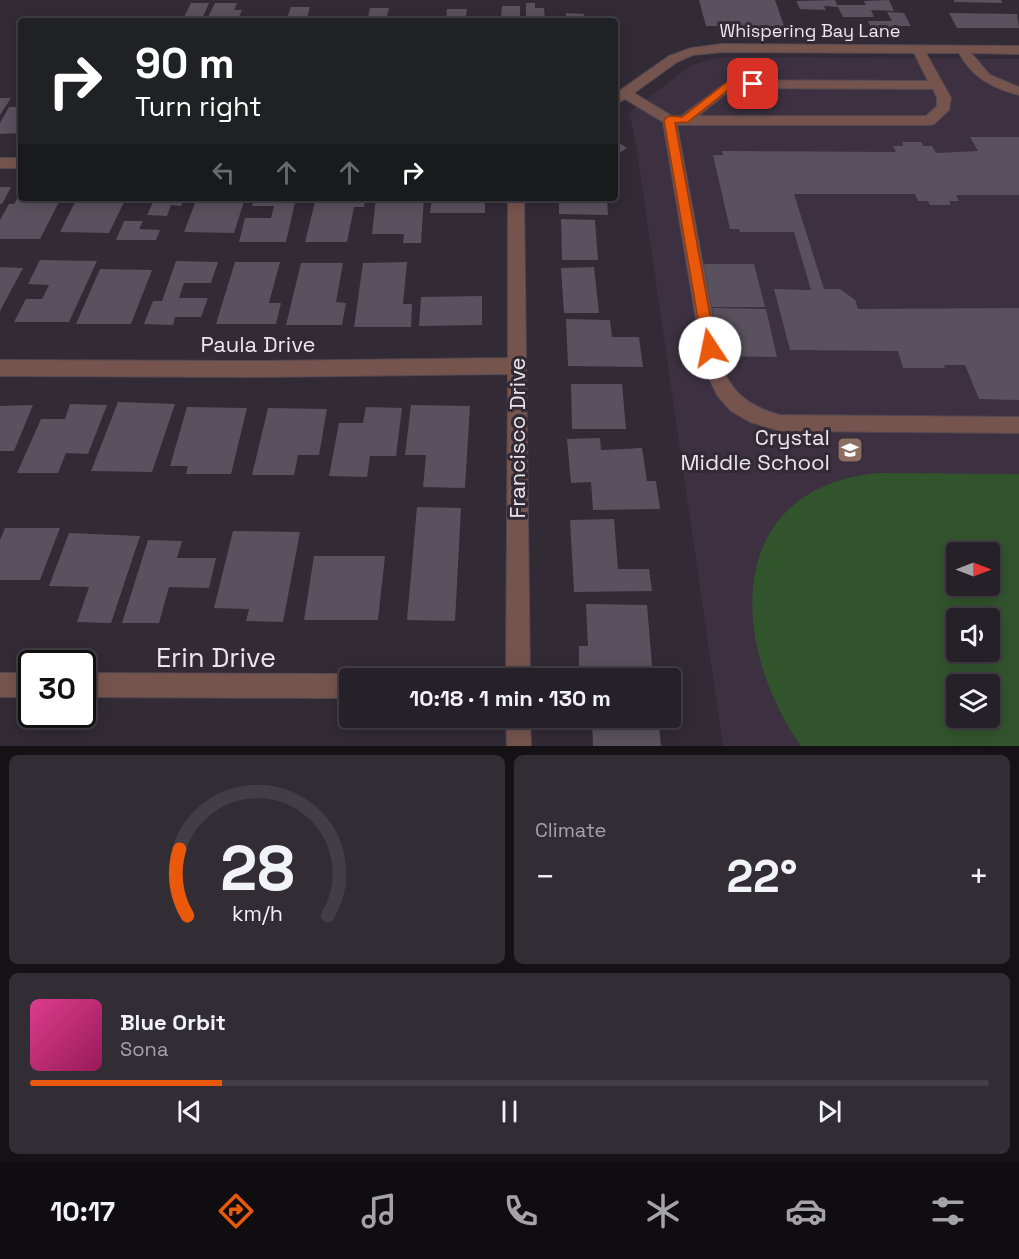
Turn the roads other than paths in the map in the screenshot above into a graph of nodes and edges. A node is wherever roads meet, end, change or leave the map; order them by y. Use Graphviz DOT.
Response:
graph roads {
  1 [pos="918,49"];
  2 [pos="963,50"];
  3 [pos="1019,50"];
  4 [pos="938,85"];
  5 [pos="1019,91"];
  6 [pos="620,97"];
  7 [pos="677,120"];
  8 [pos="0,163"];
  9 [pos="18,163"];
  10 [pos="516,201"];
  11 [pos="516,366"];
  12 [pos="0,368"];
  13 [pos="1019,425"];
  14 [pos="518,668"];
  15 [pos="0,685"];
  16 [pos="18,685"];
  17 [pos="96,685"];
  18 [pos="339,686"];
  19 [pos="519,728"];
  20 [pos="519,746"];
  1 -- 2 [label="street, Whispering Bay Lane"];
  1 -- 4 [label="street"];
  1 -- 6 [label="street, Whispering Bay Lane"];
  2 -- 3 [label="street, Whispering Bay Lane"];
  2 -- 5 [label="street"];
  4 -- 7 [label="street"];
  4 -- 7 [label="street"];
  6 -- 7 [label="street"];
  7 -- 13 [label="street"];
  8 -- 9 [label="street"];
  10 -- 11 [label="street, Francisco Drive"];
  11 -- 12 [label="street, Paula Drive"];
  11 -- 14 [label="street, Francisco Drive"];
  15 -- 16 [label="street"];
  17 -- 18 [label="street, Erin Drive"];
  19 -- 20 [label="street"];
}
